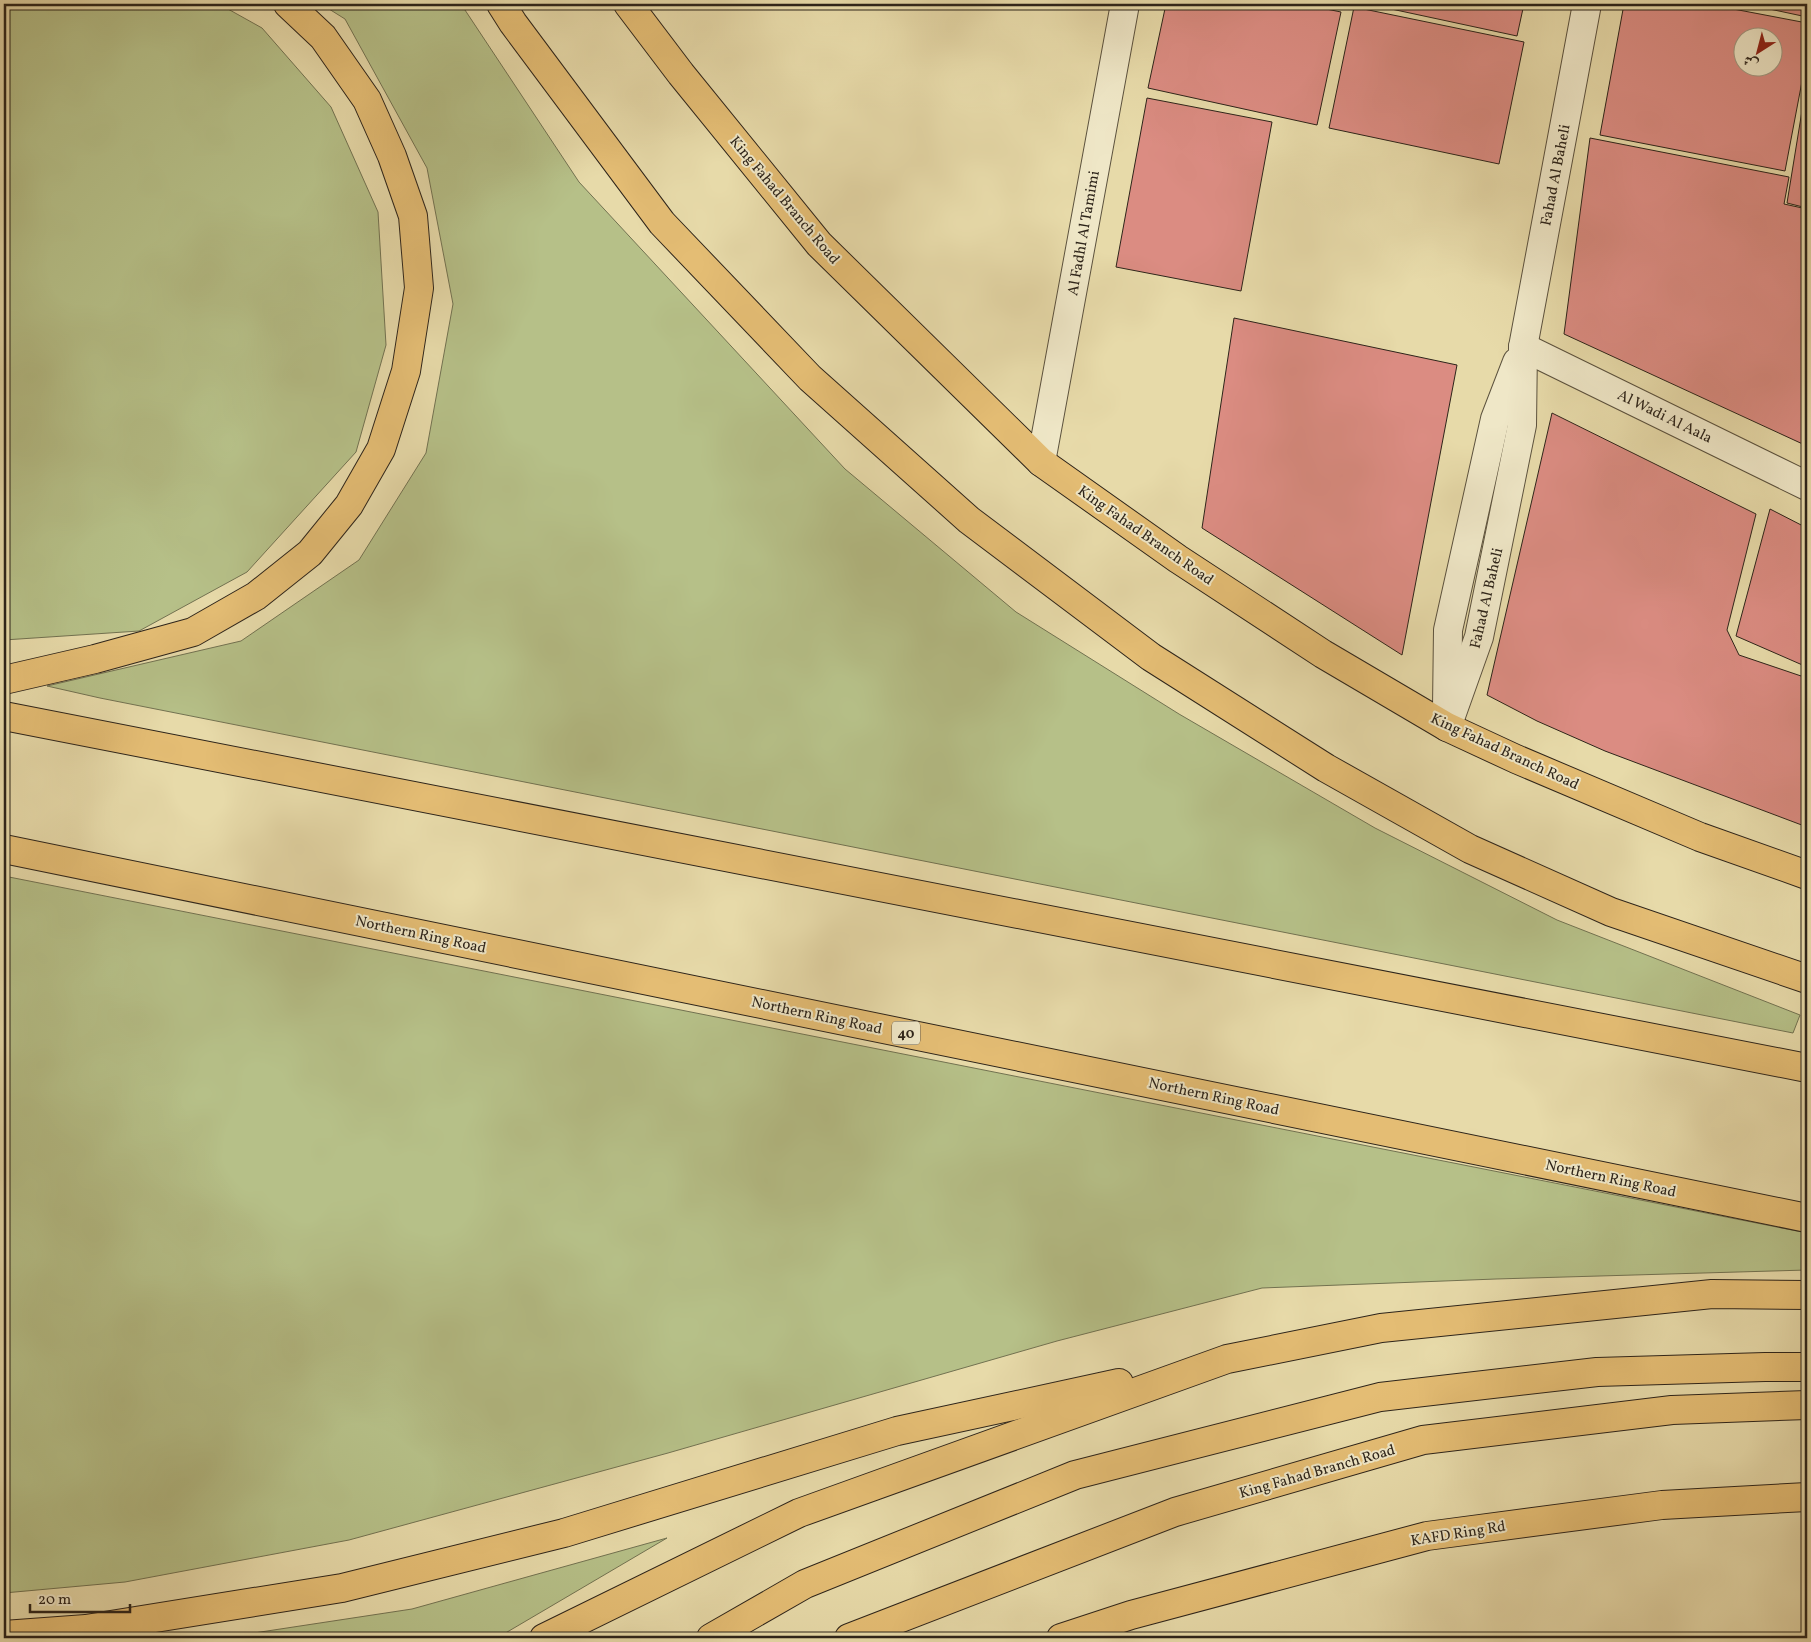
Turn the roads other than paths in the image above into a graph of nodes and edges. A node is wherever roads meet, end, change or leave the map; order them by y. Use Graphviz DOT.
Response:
graph roads {
  1 [pos="288,4"];
  2 [pos="501,4"];
  3 [pos="628,4"];
  4 [pos="1125,4"];
  5 [pos="1587,4"];
  6 [pos="1523,347"];
  7 [pos="1041,462"];
  8 [pos="1807,486"];
  9 [pos="4,680"];
  10 [pos="4,716"];
  11 [pos="1447,727"];
  12 [pos="4,849"];
  13 [pos="1807,874"];
  14 [pos="1807,979"];
  15 [pos="1807,1068"];
  16 [pos="1807,1218"];
  17 [pos="1807,1295"];
  18 [pos="1227,1359"];
  19 [pos="1807,1367"];
  20 [pos="1807,1405"];
  21 [pos="1807,1497"];
  22 [pos="4,1635"];
  23 [pos="544,1638"];
  24 [pos="711,1638"];
  25 [pos="849,1638"];
  26 [pos="1061,1638"];
  1 -- 9 [label="main road"];
  2 -- 14 [label="main road"];
  3 -- 7 [label="main road, King Fahad Branch Road"];
  4 -- 7 [label="street, Al Fadhl Al Tamimi"];
  5 -- 6 [label="street, Fahad Al Baheli"];
  6 -- 8 [label="street, Al Wadi Al Aala"];
  6 -- 11 [label="street, Fahad Al Baheli"];
  7 -- 11 [label="main road, King Fahad Branch Road"];
  10 -- 15 [label="main road"];
  11 -- 13 [label="main road, King Fahad Branch Road"];
  12 -- 16 [label="main road, Northern Ring Road / 40"];
  17 -- 18 [label="main road"];
  18 -- 22 [label="main road"];
  18 -- 23 [label="main road"];
  19 -- 24 [label="main road"];
  20 -- 25 [label="main road, King Fahad Branch Road"];
  21 -- 26 [label="main road, KAFD Ring Rd"];
}
